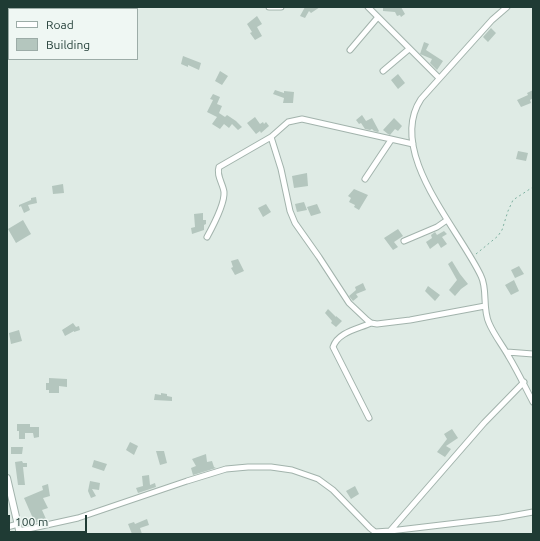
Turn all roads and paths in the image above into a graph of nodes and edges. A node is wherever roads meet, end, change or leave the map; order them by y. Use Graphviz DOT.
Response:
graph roads {
  1 [pos="270,7"];
  2 [pos="281,7"];
  3 [pos="368,7"];
  4 [pos="507,7"];
  5 [pos="378,17"];
  6 [pos="409,49"];
  7 [pos="350,50"];
  8 [pos="383,71"];
  9 [pos="439,78"];
  10 [pos="271,138"];
  11 [pos="392,140"];
  12 [pos="413,144"];
  13 [pos="365,179"];
  14 [pos="533,186"];
  15 [pos="447,220"];
  16 [pos="207,237"];
  17 [pos="404,241"];
  18 [pos="472,257"];
  19 [pos="485,306"];
  20 [pos="371,323"];
  21 [pos="507,352"];
  22 [pos="533,354"];
  23 [pos="524,382"];
  24 [pos="533,402"];
  25 [pos="369,418"];
  26 [pos="7,478"];
  27 [pos="533,512"];
  28 [pos="18,524"];
  29 [pos="7,526"];
  30 [pos="390,531"];
  31 [pos="20,533"];
  1 -- 2 [label="street"];
  3 -- 5 [label="street"];
  4 -- 9 [label="street"];
  5 -- 6 [label="street"];
  5 -- 7 [label="street"];
  6 -- 8 [label="street"];
  6 -- 9 [label="street"];
  9 -- 12 [label="street"];
  10 -- 11 [label="street"];
  10 -- 16 [label="street"];
  10 -- 20 [label="street"];
  11 -- 12 [label="street"];
  11 -- 13 [label="street"];
  12 -- 15 [label="street"];
  14 -- 18 [label="path"];
  15 -- 17 [label="street"];
  15 -- 18 [label="street"];
  18 -- 19 [label="street"];
  19 -- 20 [label="street"];
  19 -- 21 [label="street"];
  20 -- 25 [label="street"];
  21 -- 22 [label="street"];
  21 -- 23 [label="street"];
  23 -- 24 [label="street"];
  23 -- 30 [label="street"];
  26 -- 28 [label="street"];
  27 -- 30 [label="street"];
  28 -- 29 [label="street"];
  28 -- 31 [label="street"];
  30 -- 31 [label="street"];
}
